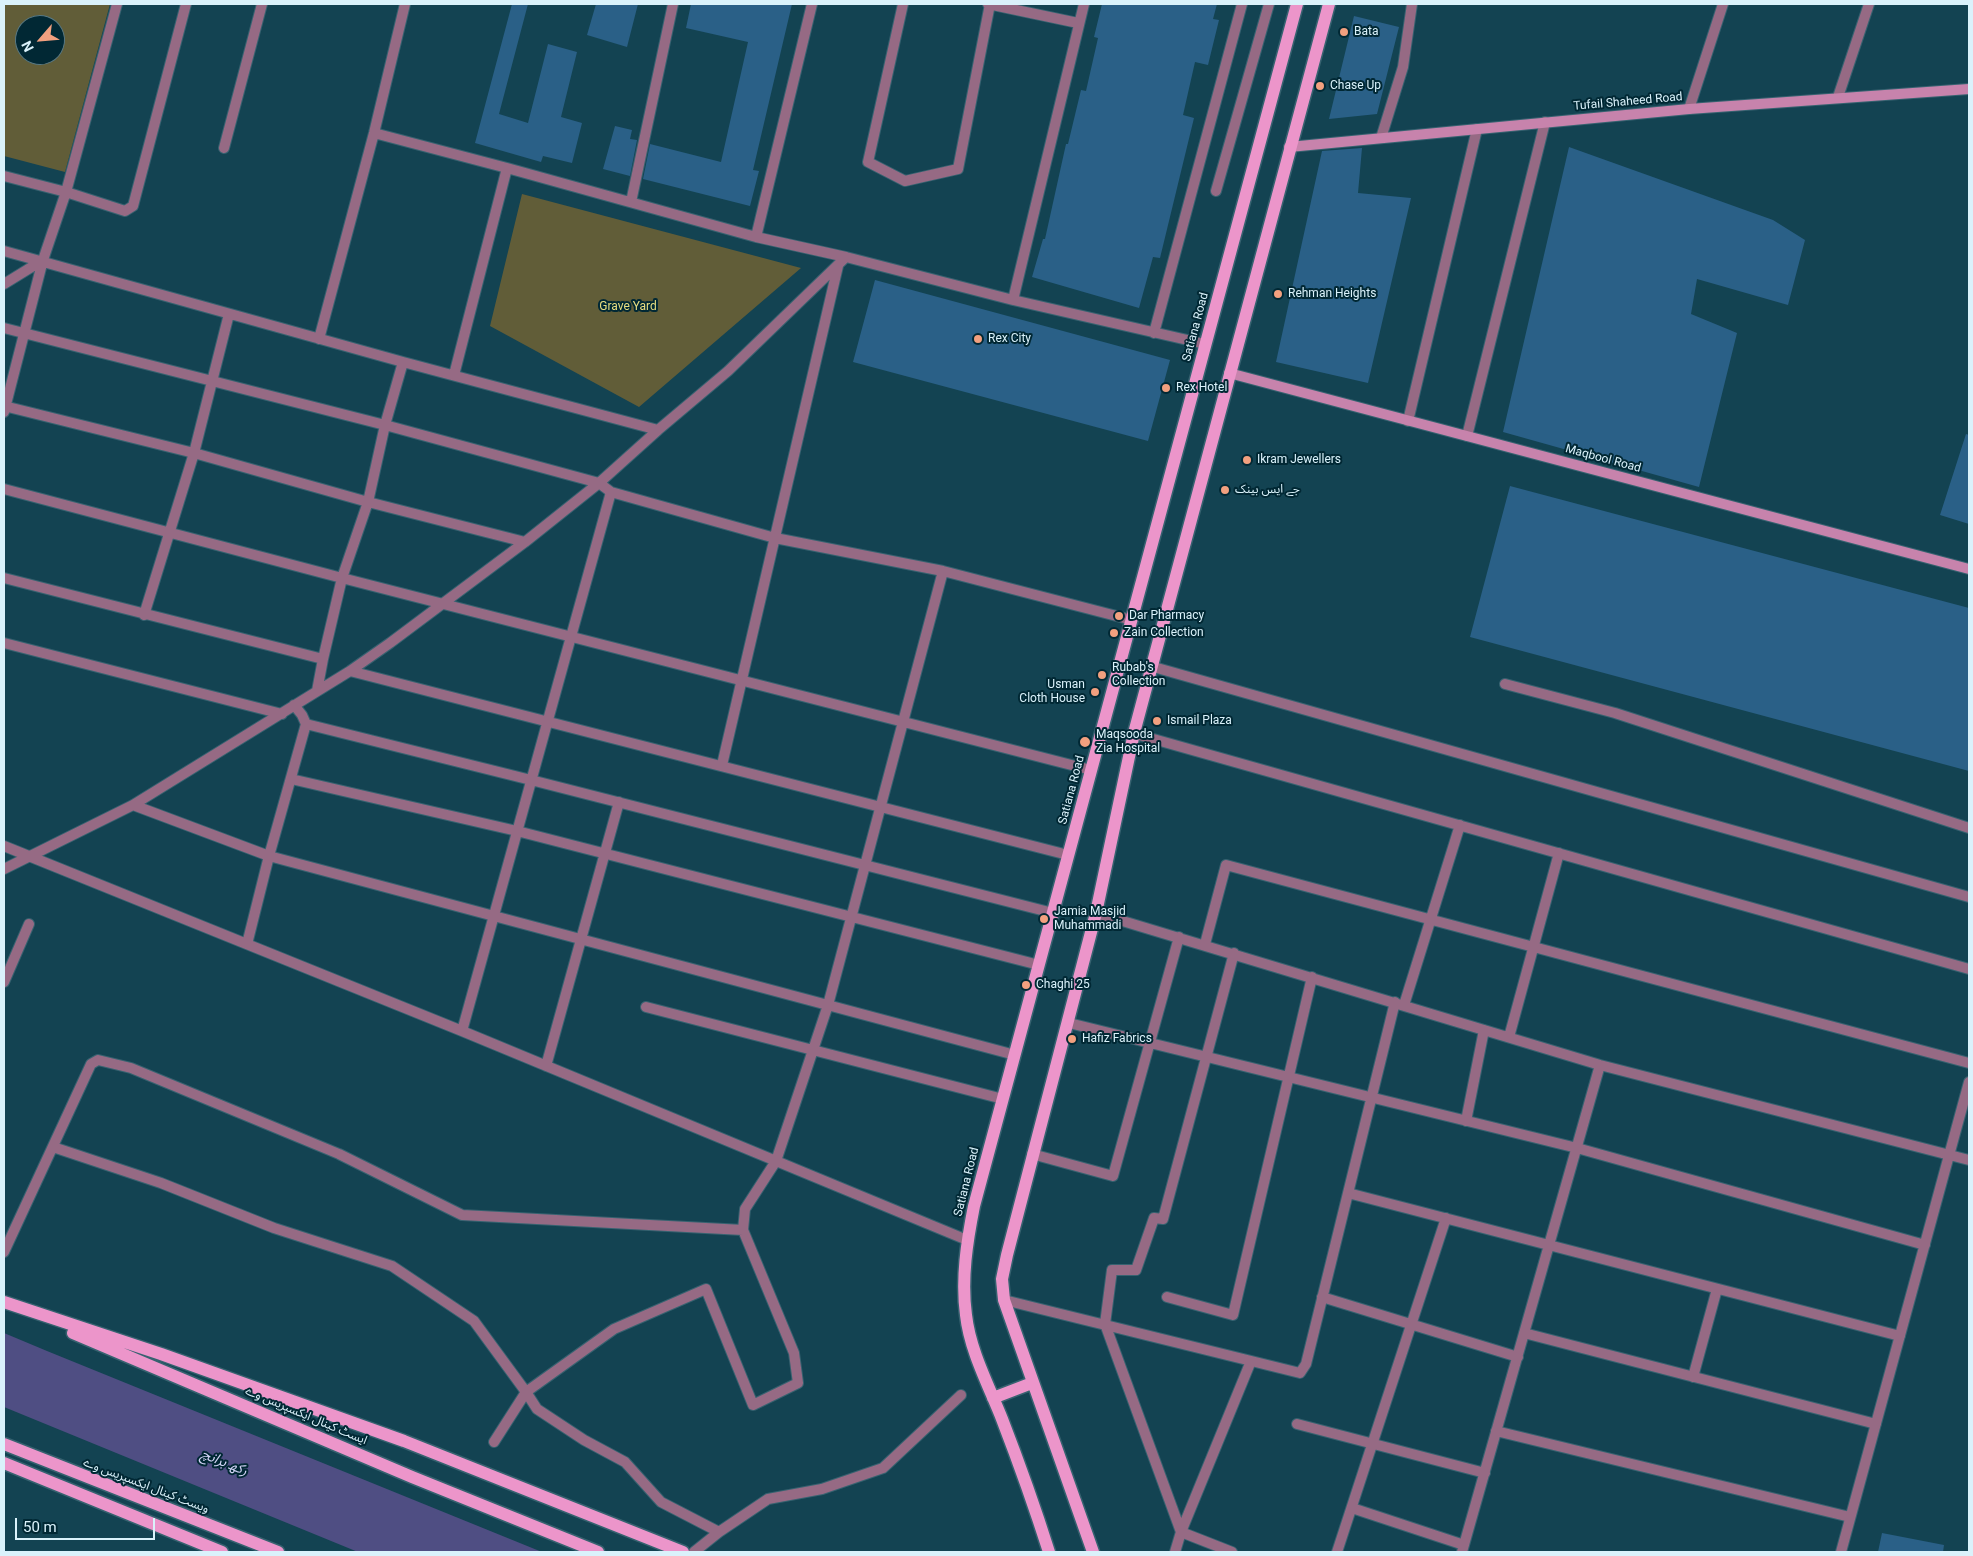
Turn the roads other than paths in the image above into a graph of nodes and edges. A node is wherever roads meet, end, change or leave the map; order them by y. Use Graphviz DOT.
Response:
graph roads {
  1 [pos="117,4"];
  2 [pos="186,4"];
  3 [pos="262,4"];
  4 [pos="405,4"];
  5 [pos="673,4"];
  6 [pos="812,4"];
  7 [pos="902,4"];
  8 [pos="989,4"];
  9 [pos="1084,4"];
  10 [pos="1242,4"];
  11 [pos="1269,4"];
  12 [pos="1297,4"];
  13 [pos="1329,4"];
  14 [pos="1412,4"];
  15 [pos="1723,4"];
  16 [pos="1868,4"];
  17 [pos="1078,22"];
  18 [pos="1969,89"];
  19 [pos="1838,97"];
  20 [pos="1689,109"];
  21 [pos="1545,122"];
  22 [pos="1476,129"];
  23 [pos="374,133"];
  24 [pos="1381,138"];
  25 [pos="1290,147"];
  26 [pos="224,148"];
  27 [pos="507,168"];
  28 [pos="4,176"];
  29 [pos="66,192"];
  30 [pos="1216,192"];
  31 [pos="631,202"];
  32 [pos="756,237"];
  33 [pos="4,251"];
  34 [pos="846,257"];
  35 [pos="43,260"];
  36 [pos="838,266"];
  37 [pos="4,284"];
  38 [pos="1013,300"];
  39 [pos="229,314"];
  40 [pos="4,328"];
  41 [pos="23,333"];
  42 [pos="1154,333"];
  43 [pos="319,339"];
  44 [pos="1205,344"];
  45 [pos="403,362"];
  46 [pos="1229,373"];
  47 [pos="454,375"];
  48 [pos="211,381"];
  49 [pos="4,408"];
  50 [pos="1408,420"];
  51 [pos="385,426"];
  52 [pos="658,430"];
  53 [pos="1468,436"];
  54 [pos="194,453"];
  55 [pos="599,483"];
  56 [pos="4,489"];
  57 [pos="611,492"];
  58 [pos="368,502"];
  59 [pos="170,533"];
  60 [pos="775,538"];
  61 [pos="525,542"];
  62 [pos="1969,569"];
  63 [pos="943,571"];
  64 [pos="4,578"];
  65 [pos="342,578"];
  66 [pos="443,604"];
  67 [pos="144,615"];
  68 [pos="1132,620"];
  69 [pos="570,637"];
  70 [pos="4,643"];
  71 [pos="323,659"];
  72 [pos="1151,666"];
  73 [pos="350,671"];
  74 [pos="742,680"];
  75 [pos="1505,684"];
  76 [pos="317,691"];
  77 [pos="294,705"];
  78 [pos="282,714"];
  79 [pos="548,721"];
  80 [pos="903,722"];
  81 [pos="306,724"];
  82 [pos="1133,733"];
  83 [pos="722,766"];
  84 [pos="1091,770"];
  85 [pos="291,779"];
  86 [pos="531,780"];
  87 [pos="619,802"];
  88 [pos="133,805"];
  89 [pos="880,807"];
  90 [pos="1460,825"];
  91 [pos="1969,828"];
  92 [pos="517,831"];
  93 [pos="4,846"];
  94 [pos="1559,853"];
  95 [pos="604,854"];
  96 [pos="30,855"];
  97 [pos="269,856"];
  98 [pos="1068,856"];
  99 [pos="865,865"];
  100 [pos="4,869"];
  101 [pos="1969,897"];
  102 [pos="1053,913"];
  103 [pos="1096,913"];
  104 [pos="494,915"];
  105 [pos="851,917"];
  106 [pos="1430,920"];
  107 [pos="29,924"];
  108 [pos="1179,936"];
  109 [pos="582,939"];
  110 [pos="247,944"];
  111 [pos="1205,944"];
  112 [pos="1534,947"];
  113 [pos="1234,953"];
  114 [pos="1039,965"];
  115 [pos="1969,969"];
  116 [pos="1312,977"];
  117 [pos="4,982"];
  118 [pos="1400,1004"];
  119 [pos="828,1005"];
  120 [pos="646,1007"];
  121 [pos="1069,1023"];
  122 [pos="1484,1030"];
  123 [pos="462,1031"];
  124 [pos="1510,1037"];
  125 [pos="1150,1043"];
  126 [pos="812,1051"];
  127 [pos="1015,1055"];
  128 [pos="1206,1057"];
  129 [pos="1969,1063"];
  130 [pos="1600,1065"];
  131 [pos="546,1066"];
  132 [pos="1289,1077"];
  133 [pos="1969,1082"];
  134 [pos="1372,1098"];
  135 [pos="1003,1099"];
  136 [pos="1466,1121"];
  137 [pos="53,1146"];
  138 [pos="1577,1148"];
  139 [pos="1032,1154"];
  140 [pos="1949,1156"];
  141 [pos="1969,1160"];
  142 [pos="776,1161"];
  143 [pos="1348,1193"];
  144 [pos="1446,1218"];
  145 [pos="744,1230"];
  146 [pos="967,1240"];
  147 [pos="1925,1245"];
  148 [pos="1549,1246"];
  149 [pos="4,1252"];
  150 [pos="1717,1289"];
  151 [pos="1167,1297"];
  152 [pos="1322,1297"];
  153 [pos="1004,1300"];
  154 [pos="4,1303"];
  155 [pos="1105,1324"];
  156 [pos="1411,1324"];
  157 [pos="1524,1333"];
  158 [pos="1900,1336"];
  159 [pos="1518,1357"];
  160 [pos="1251,1361"];
  161 [pos="1693,1377"];
  162 [pos="1032,1383"];
  163 [pos="526,1392"];
  164 [pos="960,1395"];
  165 [pos="993,1398"];
  166 [pos="1297,1424"];
  167 [pos="1876,1424"];
  168 [pos="1496,1431"];
  169 [pos="494,1442"];
  170 [pos="4,1444"];
  171 [pos="1372,1444"];
  172 [pos="4,1463"];
  173 [pos="1484,1473"];
  174 [pos="1352,1508"];
  175 [pos="1850,1517"];
  176 [pos="719,1532"];
  177 [pos="1181,1532"];
  178 [pos="1463,1549"];
  179 [pos="222,1552"];
  180 [pos="278,1552"];
  181 [pos="598,1552"];
  182 [pos="683,1552"];
  183 [pos="694,1552"];
  184 [pos="1049,1552"];
  185 [pos="1093,1552"];
  186 [pos="1176,1552"];
  187 [pos="1232,1552"];
  188 [pos="1337,1552"];
  189 [pos="1841,1552"];
  1 -- 29 [label="street"];
  2 -- 29 [label="street"];
  3 -- 26 [label="street"];
  4 -- 23 [label="street"];
  5 -- 31 [label="street"];
  6 -- 32 [label="street"];
  7 -- 8 [label="street"];
  8 -- 17 [label="street"];
  9 -- 17 [label="street"];
  10 -- 42 [label="street"];
  11 -- 30 [label="street"];
  12 -- 44 [label="main road, Satiana Road"];
  13 -- 25 [label="main road"];
  14 -- 24 [label="street"];
  15 -- 20 [label="street"];
  16 -- 19 [label="street"];
  17 -- 38 [label="street"];
  18 -- 19 [label="street, Tufail Shaheed Road"];
  19 -- 20 [label="street, Tufail Shaheed Road"];
  20 -- 21 [label="street, Tufail Shaheed Road"];
  21 -- 22 [label="street, Tufail Shaheed Road"];
  21 -- 53 [label="street"];
  22 -- 24 [label="street, Tufail Shaheed Road"];
  22 -- 50 [label="street"];
  23 -- 27 [label="street"];
  23 -- 43 [label="street"];
  24 -- 25 [label="street, Tufail Shaheed Road"];
  25 -- 46 [label="main road"];
  27 -- 31 [label="street"];
  27 -- 47 [label="street"];
  28 -- 29 [label="street"];
  29 -- 35 [label="street"];
  31 -- 32 [label="street"];
  32 -- 34 [label="street"];
  33 -- 35 [label="street"];
  34 -- 36 [label="street"];
  34 -- 38 [label="street"];
  35 -- 37 [label="street"];
  35 -- 39 [label="street"];
  35 -- 41 [label="street"];
  36 -- 52 [label="street"];
  36 -- 60 [label="street"];
  38 -- 42 [label="street"];
  39 -- 43 [label="street"];
  39 -- 48 [label="street"];
  40 -- 41 [label="street"];
  41 -- 48 [label="street"];
  41 -- 49 [label="street"];
  42 -- 44 [label="street"];
  43 -- 45 [label="street"];
  44 -- 68 [label="main road, Satiana Road"];
  45 -- 47 [label="street"];
  45 -- 51 [label="street"];
  46 -- 50 [label="street, Maqbool Road"];
  46 -- 72 [label="main road"];
  47 -- 52 [label="street"];
  48 -- 51 [label="street"];
  48 -- 54 [label="street"];
  49 -- 54 [label="street"];
  50 -- 53 [label="street, Maqbool Road"];
  51 -- 55 [label="street"];
  51 -- 58 [label="street"];
  52 -- 55 [label="street"];
  53 -- 62 [label="street, Maqbool Road"];
  54 -- 58 [label="street"];
  54 -- 59 [label="street"];
  55 -- 57 [label="street"];
  55 -- 61 [label="street"];
  56 -- 59 [label="street"];
  57 -- 60 [label="street"];
  57 -- 69 [label="street"];
  58 -- 61 [label="street"];
  58 -- 65 [label="street"];
  59 -- 65 [label="street"];
  59 -- 67 [label="street"];
  60 -- 63 [label="street"];
  60 -- 74 [label="street"];
  61 -- 66 [label="street"];
  63 -- 68 [label="street"];
  63 -- 80 [label="street"];
  64 -- 67 [label="street"];
  65 -- 66 [label="street"];
  65 -- 71 [label="street"];
  66 -- 69 [label="street"];
  66 -- 73 [label="street"];
  67 -- 71 [label="street"];
  68 -- 84 [label="main road, Satiana Road"];
  69 -- 74 [label="street"];
  69 -- 79 [label="street"];
  70 -- 78 [label="street"];
  71 -- 76 [label="street"];
  72 -- 82 [label="main road"];
  72 -- 101 [label="street"];
  73 -- 76 [label="street"];
  73 -- 79 [label="street"];
  74 -- 80 [label="street"];
  74 -- 83 [label="street"];
  75 -- 91 [label="street"];
  76 -- 77 [label="street"];
  77 -- 78 [label="street"];
  77 -- 81 [label="street"];
  78 -- 88 [label="street"];
  79 -- 83 [label="street"];
  79 -- 86 [label="street"];
  80 -- 84 [label="street"];
  80 -- 89 [label="street"];
  81 -- 85 [label="street"];
  81 -- 86 [label="street"];
  82 -- 90 [label="street"];
  82 -- 103 [label="main road"];
  83 -- 89 [label="street"];
  84 -- 98 [label="main road, Satiana Road"];
  85 -- 92 [label="street"];
  85 -- 97 [label="street"];
  86 -- 87 [label="street"];
  86 -- 92 [label="street"];
  87 -- 95 [label="street"];
  87 -- 99 [label="street"];
  88 -- 96 [label="street"];
  88 -- 97 [label="street"];
  89 -- 98 [label="street"];
  89 -- 99 [label="street"];
  90 -- 94 [label="street"];
  90 -- 106 [label="street"];
  92 -- 95 [label="street"];
  92 -- 104 [label="street"];
  93 -- 96 [label="street"];
  94 -- 112 [label="street"];
  94 -- 115 [label="street"];
  95 -- 105 [label="street"];
  95 -- 109 [label="street"];
  96 -- 100 [label="street"];
  96 -- 110 [label="street"];
  97 -- 104 [label="street"];
  97 -- 110 [label="street"];
  98 -- 102 [label="main road, Satiana Road"];
  99 -- 102 [label="street"];
  99 -- 105 [label="street"];
  102 -- 114 [label="main road, Satiana Road"];
  103 -- 108 [label="street"];
  103 -- 121 [label="main road"];
  104 -- 109 [label="street"];
  104 -- 123 [label="street"];
  105 -- 114 [label="street"];
  105 -- 119 [label="street"];
  106 -- 111 [label="street"];
  106 -- 112 [label="street"];
  106 -- 118 [label="street"];
  107 -- 117 [label="street"];
  108 -- 111 [label="street"];
  108 -- 125 [label="street"];
  109 -- 119 [label="street"];
  109 -- 131 [label="street"];
  110 -- 123 [label="street"];
  111 -- 113 [label="street"];
  112 -- 124 [label="street"];
  112 -- 129 [label="street"];
  113 -- 116 [label="street"];
  113 -- 128 [label="street"];
  114 -- 127 [label="main road, Satiana Road"];
  116 -- 118 [label="street"];
  116 -- 132 [label="street"];
  118 -- 122 [label="street"];
  118 -- 134 [label="street"];
  119 -- 126 [label="street"];
  119 -- 127 [label="street"];
  120 -- 126 [label="street"];
  121 -- 125 [label="street"];
  121 -- 139 [label="main road"];
  122 -- 124 [label="street"];
  122 -- 136 [label="street"];
  123 -- 131 [label="street"];
  124 -- 130 [label="street"];
  125 -- 128 [label="street"];
  125 -- 139 [label="street"];
  126 -- 135 [label="street"];
  126 -- 142 [label="street"];
  127 -- 135 [label="main road, Satiana Road"];
  128 -- 132 [label="street"];
  128 -- 155 [label="street"];
  130 -- 138 [label="street"];
  130 -- 140 [label="street"];
  131 -- 142 [label="street"];
  132 -- 134 [label="street"];
  132 -- 151 [label="street"];
  133 -- 140 [label="street"];
  134 -- 136 [label="street"];
  134 -- 143 [label="street"];
  135 -- 146 [label="main road, Satiana Road"];
  136 -- 138 [label="street"];
  137 -- 145 [label="street"];
  137 -- 149 [label="street"];
  137 -- 163 [label="street"];
  138 -- 147 [label="street"];
  138 -- 148 [label="street"];
  139 -- 153 [label="main road"];
  140 -- 141 [label="street"];
  140 -- 147 [label="street"];
  142 -- 145 [label="street"];
  142 -- 146 [label="street"];
  143 -- 144 [label="street"];
  143 -- 152 [label="street"];
  144 -- 148 [label="street"];
  144 -- 156 [label="street"];
  145 -- 163 [label="street"];
  146 -- 165 [label="main road, Satiana Road"];
  147 -- 158 [label="street"];
  148 -- 150 [label="street"];
  148 -- 157 [label="street"];
  150 -- 158 [label="street"];
  150 -- 161 [label="street"];
  152 -- 156 [label="street"];
  152 -- 160 [label="street"];
  153 -- 155 [label="street"];
  153 -- 162 [label="main road"];
  154 -- 181 [label="main road, ایسٹ کینال ایکسپریس وے"];
  154 -- 182 [label="main road"];
  155 -- 160 [label="street"];
  155 -- 177 [label="street"];
  156 -- 159 [label="street"];
  156 -- 171 [label="street"];
  157 -- 159 [label="street"];
  157 -- 161 [label="street"];
  158 -- 167 [label="street"];
  159 -- 168 [label="street"];
  160 -- 177 [label="street"];
  161 -- 167 [label="street"];
  162 -- 165 [label="main road"];
  162 -- 185 [label="main road"];
  163 -- 169 [label="street"];
  163 -- 176 [label="street"];
  164 -- 176 [label="street"];
  165 -- 184 [label="main road, Satiana Road"];
  166 -- 171 [label="street"];
  167 -- 175 [label="street"];
  168 -- 173 [label="street"];
  168 -- 175 [label="street"];
  170 -- 180 [label="main road, ویسٹ کینال ایکسپریس وے"];
  171 -- 173 [label="street"];
  171 -- 174 [label="street"];
  172 -- 179 [label="main road"];
  173 -- 178 [label="street"];
  174 -- 178 [label="street"];
  174 -- 188 [label="street"];
  175 -- 189 [label="street"];
  176 -- 183 [label="street"];
  177 -- 186 [label="street"];
  177 -- 187 [label="street"];
}
